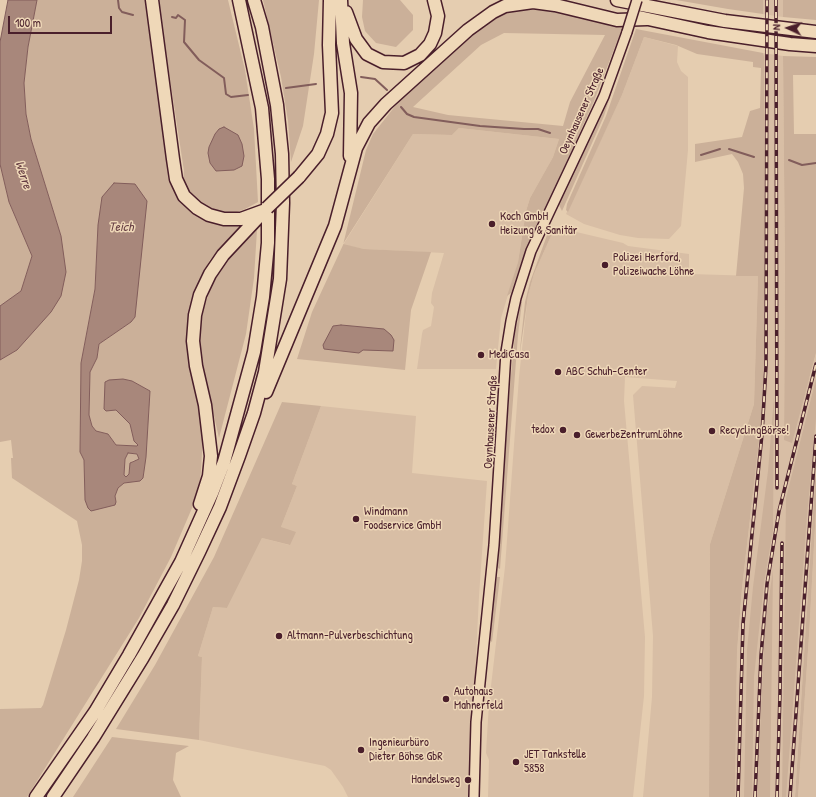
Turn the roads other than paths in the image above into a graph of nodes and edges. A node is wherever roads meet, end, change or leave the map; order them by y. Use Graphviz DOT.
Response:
graph roads {
  1 [pos="152,0"];
  2 [pos="239,0"];
  3 [pos="254,0"];
  4 [pos="330,0"];
  5 [pos="341,0"];
  6 [pos="344,0"];
  7 [pos="434,0"];
  8 [pos="570,0"];
  9 [pos="617,0"];
  10 [pos="637,0"];
  11 [pos="647,19"];
  12 [pos="816,32"];
  13 [pos="816,46"];
  14 [pos="348,181"];
  15 [pos="253,219"];
  16 [pos="239,456"];
  17 [pos="180,562"];
  18 [pos="36,797"];
  19 [pos="53,797"];
  20 [pos="474,797"];
  1 -- 15 [label="highway"];
  2 -- 17 [label="highway"];
  3 -- 16 [label="highway"];
  4 -- 15 [label="highway, bridge"];
  5 -- 14 [label="highway"];
  6 -- 7 [label="highway"];
  8 -- 11 [label="highway"];
  9 -- 12 [label="highway"];
  10 -- 20 [label="main road, Oeynhausener Straße, bridge"];
  11 -- 13 [label="highway"];
  11 -- 14 [label="highway"];
  14 -- 16 [label="highway"];
  15 -- 17 [label="highway"];
  16 -- 19 [label="highway"];
  17 -- 18 [label="highway"];
}
